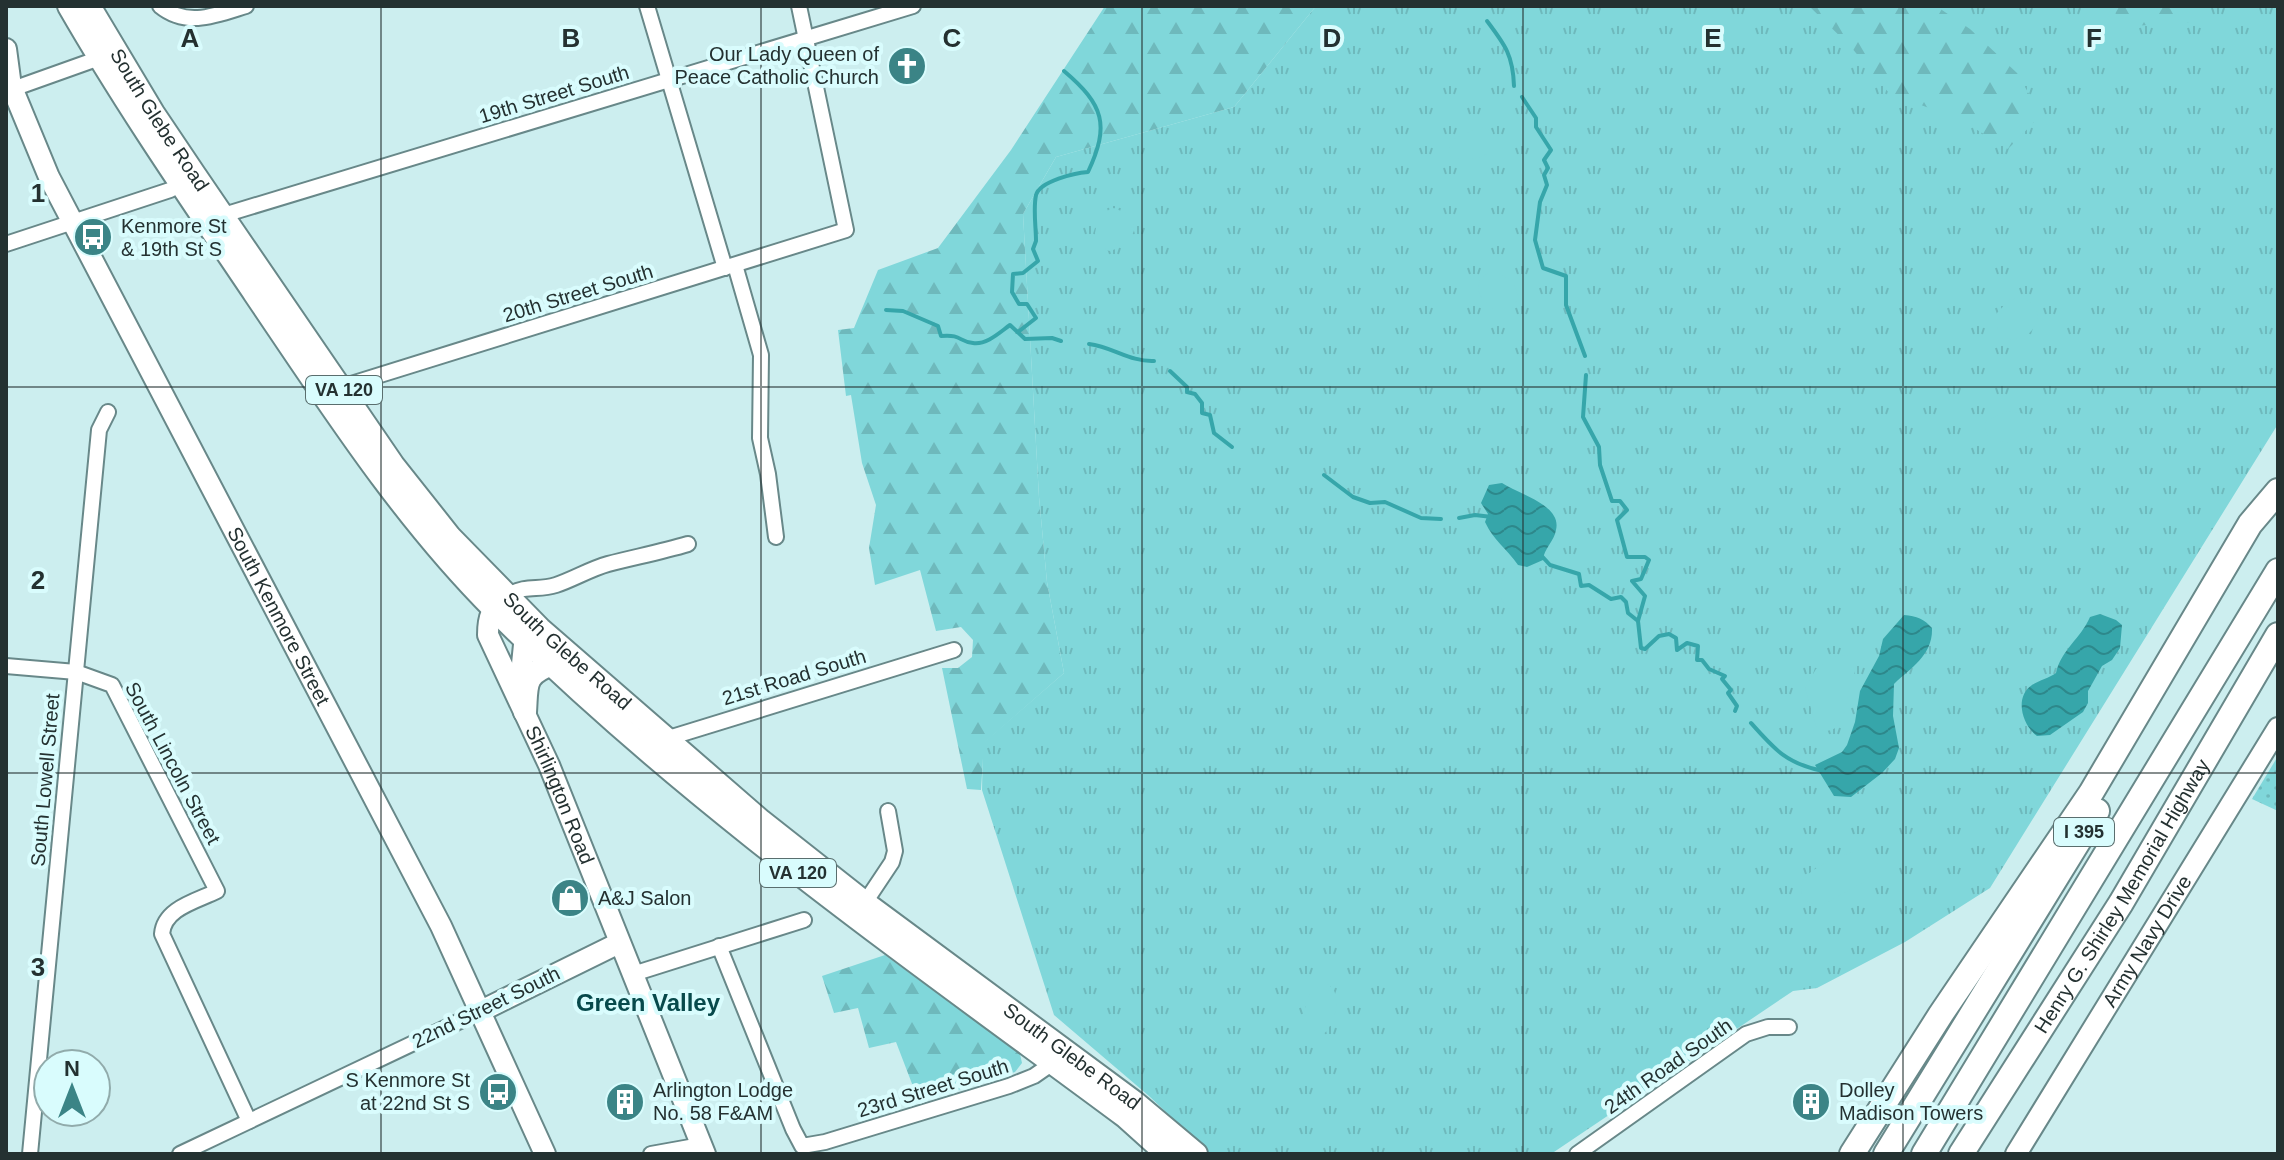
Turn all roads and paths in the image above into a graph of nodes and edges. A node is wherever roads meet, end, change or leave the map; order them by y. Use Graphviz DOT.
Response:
graph roads {
  1 [pos="69,6"];
  2 [pos="89,6"];
  3 [pos="160,6"];
  4 [pos="246,6"];
  5 [pos="647,6"];
  6 [pos="799,6"];
  7 [pos="913,6"];
  8 [pos="806,38"];
  9 [pos="6,49"];
  10 [pos="107,56"];
  11 [pos="669,80"];
  12 [pos="9,83"];
  13 [pos="188,180"];
  14 [pos="215,219"];
  15 [pos="73,222"];
  16 [pos="6,244"];
  17 [pos="730,266"];
  18 [pos="332,390"];
  19 [pos="108,412"];
  20 [pos="2278,491"];
  21 [pos="2278,507"];
  22 [pos="776,537"];
  23 [pos="688,544"];
  24 [pos="2278,571"];
  25 [pos="497,607"];
  26 [pos="526,627"];
  27 [pos="2278,635"];
  28 [pos="954,650"];
  29 [pos="552,664"];
  30 [pos="6,666"];
  31 [pos="76,672"];
  32 [pos="525,712"];
  33 [pos="2278,728"];
  34 [pos="657,745"];
  35 [pos="888,811"];
  36 [pos="860,909"];
  37 [pos="804,920"];
  38 [pos="619,943"];
  39 [pos="719,946"];
  40 [pos="633,974"];
  41 [pos="481,1011"];
  42 [pos="1789,1027"];
  43 [pos="1061,1058"];
  44 [pos="249,1121"];
  45 [pos="703,1150"];
  46 [pos="30,1154"];
  47 [pos="180,1154"];
  48 [pos="545,1154"];
  49 [pos="651,1154"];
  50 [pos="1167,1154"];
  51 [pos="1196,1154"];
  52 [pos="1577,1154"];
  53 [pos="1852,1154"];
  54 [pos="1886,1154"];
  55 [pos="1924,1154"];
  56 [pos="1961,1154"];
  57 [pos="2016,1154"];
  1 -- 10 [label="main road, South Glebe Road / VA 120"];
  2 -- 10 [label="main road, South Glebe Road / VA 120"];
  3 -- 4 [label="street"];
  5 -- 11 [label="street"];
  6 -- 8 [label="street"];
  7 -- 8 [label="street, 19th Street South"];
  8 -- 11 [label="street, 19th Street South"];
  8 -- 17 [label="street, 20th Street South"];
  9 -- 12 [label="street, South Kenmore Street"];
  10 -- 12 [label="street"];
  10 -- 13 [label="main road, South Glebe Road / VA 120"];
  11 -- 14 [label="street, 19th Street South"];
  11 -- 17 [label="street"];
  12 -- 15 [label="street, South Kenmore Street"];
  13 -- 14 [label="main road, South Glebe Road / VA 120"];
  13 -- 15 [label="street"];
  14 -- 18 [label="main road, South Glebe Road / VA 120"];
  15 -- 16 [label="street"];
  15 -- 41 [label="street, South Kenmore Street"];
  17 -- 18 [label="street, 20th Street South"];
  17 -- 22 [label="street"];
  18 -- 25 [label="main road, South Glebe Road / VA 120"];
  19 -- 31 [label="street, South Lowell Street"];
  20 -- 53 [label="highway"];
  21 -- 54 [label="highway, I 395"];
  23 -- 25 [label="street"];
  24 -- 55 [label="highway"];
  25 -- 26 [label="main road, South Glebe Road / VA 120"];
  25 -- 32 [label="street, Shirlington Road"];
  26 -- 29 [label="main road, South Glebe Road / VA 120"];
  26 -- 32 [label="street"];
  26 -- 34 [label="main road, South Glebe Road / VA 120"];
  27 -- 56 [label="highway, Henry G. Shirley Memorial Highway"];
  28 -- 34 [label="street, 21st Road South"];
  29 -- 32 [label="main road"];
  29 -- 34 [label="main road, South Glebe Road / VA 120"];
  30 -- 31 [label="street"];
  31 -- 44 [label="street, South Lincoln Street"];
  31 -- 46 [label="street, South Lowell Street"];
  32 -- 38 [label="street, Shirlington Road"];
  33 -- 57 [label="street, Army Navy Drive"];
  34 -- 36 [label="main road, South Glebe Road / VA 120"];
  35 -- 36 [label="street"];
  36 -- 43 [label="main road, South Glebe Road / VA 120"];
  37 -- 39 [label="street"];
  38 -- 40 [label="street, Shirlington Road"];
  38 -- 41 [label="street, 22nd Street South"];
  39 -- 40 [label="street"];
  39 -- 43 [label="street, 23rd Street South"];
  40 -- 45 [label="street, Shirlington Road"];
  41 -- 44 [label="street, 22nd Street South"];
  41 -- 48 [label="street, South Kenmore Street"];
  42 -- 52 [label="street, 24th Road South"];
  43 -- 50 [label="main road, South Glebe Road / VA 120"];
  43 -- 51 [label="main road, South Glebe Road / VA 120"];
  44 -- 47 [label="street, 22nd Street South"];
  45 -- 49 [label="street"];
}
